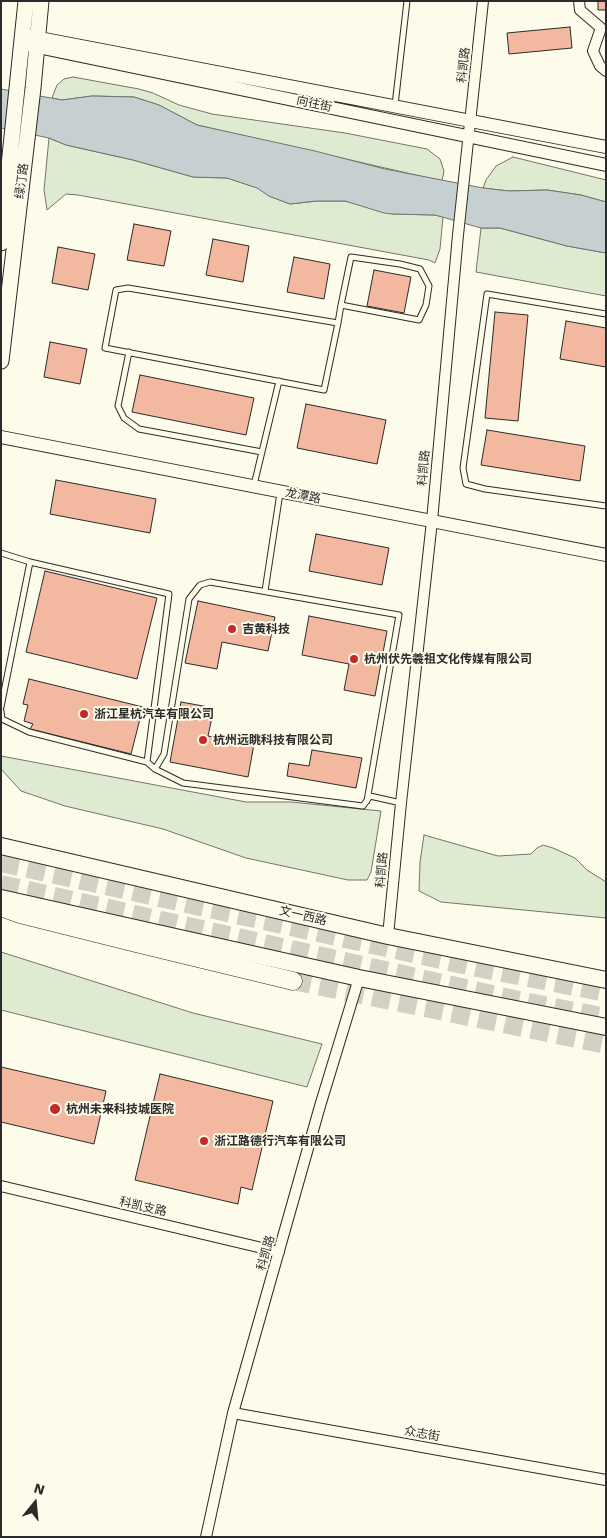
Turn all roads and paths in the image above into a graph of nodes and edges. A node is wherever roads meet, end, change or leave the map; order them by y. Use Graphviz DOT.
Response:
graph roads {
  1 [pos="26,1"];
  2 [pos="41,1"];
  3 [pos="407,1"];
  4 [pos="483,1"];
  5 [pos="579,1"];
  6 [pos="604,29"];
  7 [pos="29,40"];
  8 [pos="606,72"];
  9 [pos="395,106"];
  10 [pos="471,120"];
  11 [pos="20,136"];
  12 [pos="469,137"];
  13 [pos="606,147"];
  14 [pos="606,165"];
  15 [pos="1,243"];
  16 [pos="341,305"];
  17 [pos="606,314"];
  18 [pos="338,323"];
  19 [pos="129,352"];
  20 [pos="1,361"];
  21 [pos="279,381"];
  22 [pos="1,437"];
  23 [pos="262,452"];
  24 [pos="254,487"];
  25 [pos="280,492"];
  26 [pos="606,506"];
  27 [pos="432,521"];
  28 [pos="1,553"];
  29 [pos="606,556"];
  30 [pos="30,562"];
  31 [pos="265,592"];
  32 [pos="1,707"];
  33 [pos="1,711"];
  34 [pos="147,762"];
  35 [pos="155,769"];
  36 [pos="367,801"];
  37 [pos="400,803"];
  38 [pos="1,846"];
  39 [pos="1,898"];
  40 [pos="1,907"];
  41 [pos="388,936"];
  42 [pos="359,978"];
  43 [pos="606,980"];
  44 [pos="293,981"];
  45 [pos="606,1027"];
  46 [pos="1,1186"];
  47 [pos="279,1252"];
  48 [pos="233,1413"];
  49 [pos="606,1480"];
  50 [pos="206,1537"];
  1 -- 7 [label="main road, 绿汀路"];
  2 -- 7 [label="main road, 绿汀路"];
  3 -- 9 [label="lane"];
  4 -- 10 [label="street, 科凯路"];
  5 -- 6 [label="street"];
  6 -- 8 [label="street"];
  7 -- 9 [label="street, 向往街"];
  7 -- 11 [label="main road, 绿汀路"];
  7 -- 11 [label="main road, 绿汀路"];
  7 -- 12 [label="street, 向往街"];
  9 -- 10 [label="street, 向往街"];
  10 -- 12 [label="street, 科凯路"];
  10 -- 13 [label="street, 向往街"];
  11 -- 15 [label="main road, 绿汀路"];
  11 -- 20 [label="main road, 绿汀路"];
  12 -- 14 [label="street, 向往街"];
  12 -- 27 [label="street, 科凯路"];
  16 -- 16 [label="lane"];
  16 -- 18 [label="lane"];
  17 -- 26 [label="lane"];
  18 -- 19 [label="lane"];
  18 -- 21 [label="lane"];
  19 -- 21 [label="lane"];
  19 -- 23 [label="lane"];
  21 -- 23 [label="lane"];
  22 -- 24 [label="street, 龙潭路"];
  23 -- 24 [label="lane"];
  24 -- 25 [label="street, 龙潭路"];
  25 -- 27 [label="street, 龙潭路"];
  25 -- 31 [label="lane"];
  27 -- 29 [label="street, 龙潭路"];
  27 -- 37 [label="street, 科凯路"];
  28 -- 30 [label="lane"];
  30 -- 32 [label="lane"];
  30 -- 34 [label="lane"];
  31 -- 35 [label="lane"];
  31 -- 36 [label="lane"];
  33 -- 34 [label="lane"];
  34 -- 35 [label="lane"];
  35 -- 36 [label="lane"];
  36 -- 37 [label="lane"];
  37 -- 41 [label="street, 科凯路"];
  38 -- 41 [label="main road, 文一西路"];
  39 -- 42 [label="main road"];
  40 -- 44 [label="highway"];
  41 -- 43 [label="main road, 文一西路"];
  42 -- 45 [label="main road"];
  42 -- 47 [label="street, 科凯路"];
  46 -- 47 [label="street, 科凯支路"];
  47 -- 48 [label="street, 科凯路"];
  48 -- 49 [label="street, 众志街"];
  48 -- 50 [label="street, 科凯路"];
}
